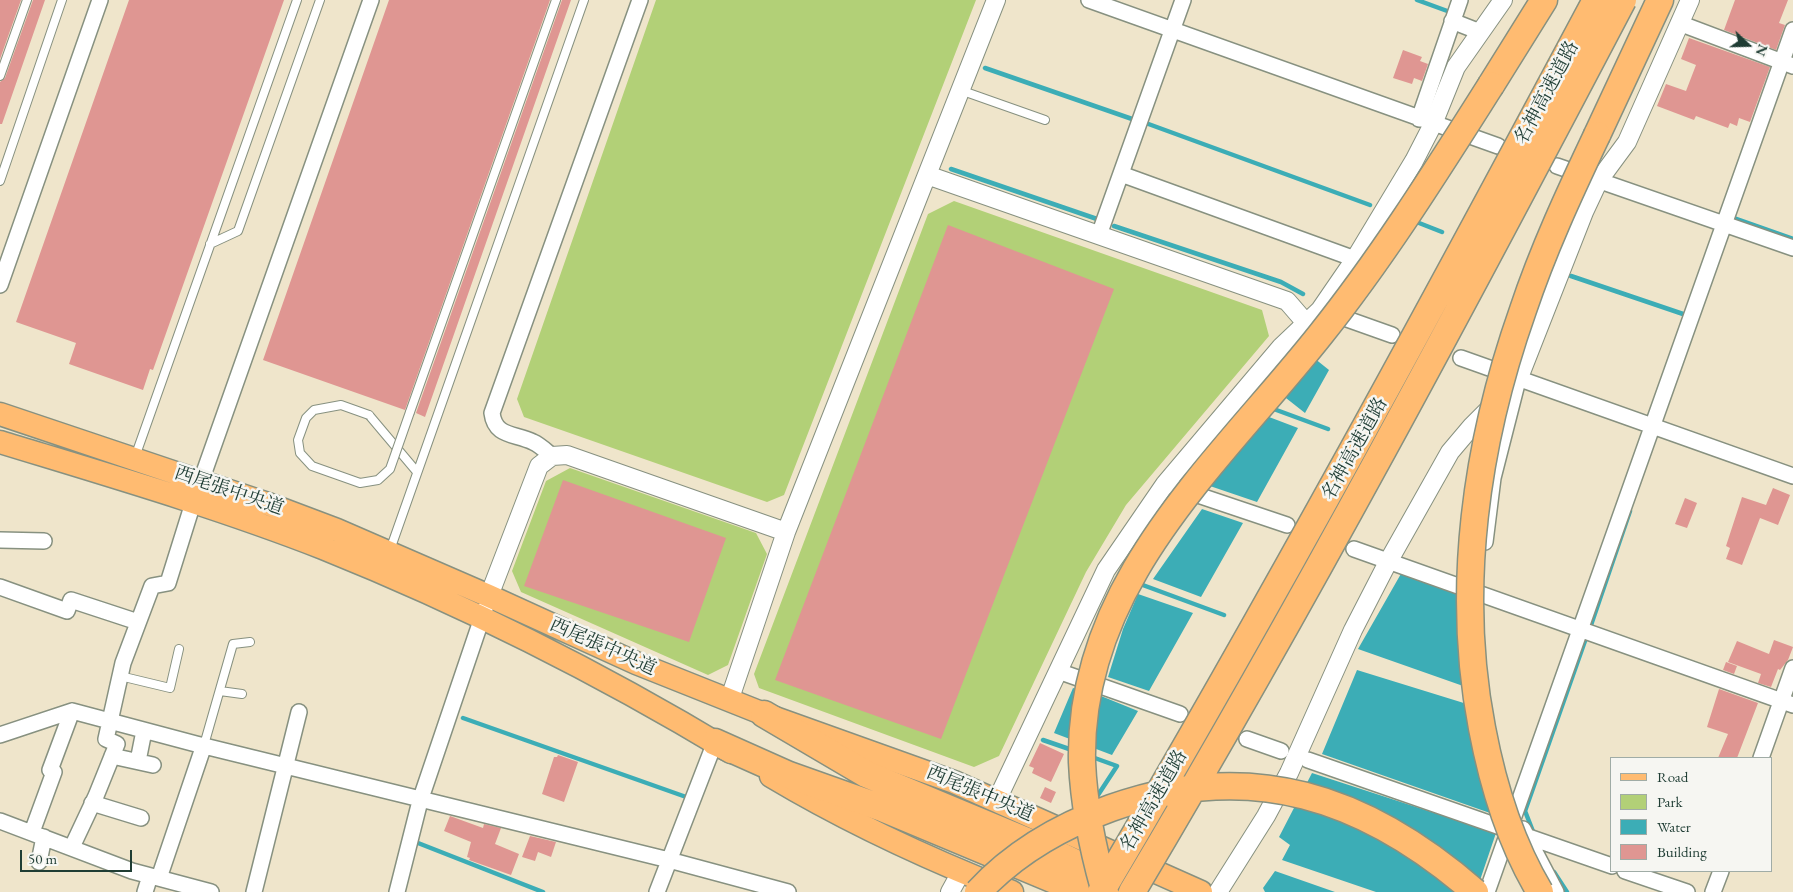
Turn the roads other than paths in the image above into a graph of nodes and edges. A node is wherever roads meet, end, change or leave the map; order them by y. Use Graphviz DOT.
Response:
graph roads {
  1 [pos="27,0"];
  2 [pos="62,0"];
  3 [pos="100,0"];
  4 [pos="297,0"];
  5 [pos="320,0"];
  6 [pos="371,0"];
  7 [pos="556,0"];
  8 [pos="584,0"];
  9 [pos="640,0"];
  10 [pos="996,0"];
  11 [pos="1089,0"];
  12 [pos="1183,0"];
  13 [pos="1460,0"];
  14 [pos="1504,0"];
  15 [pos="1544,0"];
  16 [pos="1596,0"];
  17 [pos="1623,0"];
  18 [pos="1660,0"];
  19 [pos="1690,0"];
  20 [pos="1452,21"];
  21 [pos="1679,23"];
  22 [pos="1172,30"];
  23 [pos="1793,30"];
  24 [pos="1480,32"];
  25 [pos="1787,64"];
  26 [pos="0,76"];
  27 [pos="960,90"];
  28 [pos="1046,120"];
  29 [pos="1426,122"];
  30 [pos="1498,146"];
  31 [pos="1557,166"];
  32 [pos="1121,174"];
  33 [pos="926,175"];
  34 [pos="0,180"];
  35 [pos="1599,180"];
  36 [pos="1725,223"];
  37 [pos="1099,235"];
  38 [pos="210,244"];
  39 [pos="1793,248"];
  40 [pos="1355,260"];
  41 [pos="0,285"];
  42 [pos="1320,310"];
  43 [pos="1306,323"];
  44 [pos="1392,335"];
  45 [pos="1462,358"];
  46 [pos="1518,380"];
  47 [pos="0,414"];
  48 [pos="1652,428"];
  49 [pos="0,442"];
  50 [pos="552,456"];
  51 [pos="134,458"];
  52 [pos="417,472"];
  53 [pos="1793,476"];
  54 [pos="201,481"];
  55 [pos="1165,484"];
  56 [pos="193,503"];
  57 [pos="1287,525"];
  58 [pos="786,532"];
  59 [pos="0,540"];
  60 [pos="44,541"];
  61 [pos="1354,549"];
  62 [pos="389,552"];
  63 [pos="1388,562"];
  64 [pos="0,587"];
  65 [pos="1466,589"];
  66 [pos="1483,595"];
  67 [pos="489,596"];
  68 [pos="482,617"];
  69 [pos="138,622"];
  70 [pos="1580,630"];
  71 [pos="250,642"];
  72 [pos="179,649"];
  73 [pos="1793,668"];
  74 [pos="1058,671"];
  75 [pos="120,676"];
  76 [pos="220,691"];
  77 [pos="242,694"];
  78 [pos="728,701"];
  79 [pos="1787,703"];
  80 [pos="72,711"];
  81 [pos="299,712"];
  82 [pos="764,714"];
  83 [pos="1180,714"];
  84 [pos="110,722"];
  85 [pos="144,731"];
  86 [pos="0,735"];
  87 [pos="1247,739"];
  88 [pos="715,742"];
  89 [pos="204,745"];
  90 [pos="1281,751"];
  91 [pos="112,756"];
  92 [pos="1761,757"];
  93 [pos="1308,760"];
  94 [pos="286,766"];
  95 [pos="997,800"];
  96 [pos="420,801"];
  97 [pos="92,803"];
  98 [pos="1516,813"];
  99 [pos="141,818"];
  100 [pos="0,821"];
  101 [pos="1507,830"];
  102 [pos="38,834"];
  103 [pos="1526,837"];
  104 [pos="72,847"];
  105 [pos="669,860"];
  106 [pos="39,862"];
  107 [pos="1610,865"];
  108 [pos="962,872"];
  109 [pos="1628,872"];
  110 [pos="1721,872"];
  111 [pos="155,877"];
  112 [pos="1213,891"];
  113 [pos="145,892"];
  114 [pos="211,892"];
  115 [pos="254,892"];
  116 [pos="398,892"];
  117 [pos="657,892"];
  118 [pos="788,892"];
  119 [pos="950,892"];
  120 [pos="978,892"];
  121 [pos="1012,892"];
  122 [pos="1083,892"];
  123 [pos="1103,892"];
  124 [pos="1134,892"];
  125 [pos="1475,892"];
  126 [pos="1487,892"];
  127 [pos="1540,892"];
  128 [pos="1556,892"];
  129 [pos="1687,892"];
  130 [pos="1713,892"];
  1 -- 26 [label="lane"];
  2 -- 34 [label="lane"];
  3 -- 41 [label="street"];
  4 -- 38 [label="lane"];
  5 -- 38 [label="lane"];
  6 -- 54 [label="street"];
  7 -- 52 [label="lane, bridge"];
  8 -- 52 [label="lane"];
  9 -- 50 [label="street"];
  10 -- 27 [label="street"];
  11 -- 22 [label="street"];
  12 -- 22 [label="street"];
  13 -- 20 [label="street"];
  14 -- 24 [label="street"];
  15 -- 123 [label="highway, bridge"];
  16 -- 123 [label="highway, 名神高速道路, bridge"];
  17 -- 124 [label="highway, 名神高速道路, bridge"];
  18 -- 127 [label="highway, bridge"];
  19 -- 21 [label="street"];
  20 -- 24 [label="street"];
  20 -- 29 [label="street"];
  21 -- 25 [label="street"];
  21 -- 35 [label="street"];
  22 -- 29 [label="street"];
  22 -- 32 [label="street"];
  23 -- 25 [label="street"];
  24 -- 29 [label="street"];
  25 -- 36 [label="street"];
  27 -- 28 [label="lane"];
  27 -- 33 [label="street"];
  29 -- 30 [label="street"];
  29 -- 40 [label="street"];
  31 -- 35 [label="street"];
  32 -- 37 [label="street"];
  32 -- 40 [label="street"];
  33 -- 37 [label="street"];
  33 -- 58 [label="street"];
  35 -- 36 [label="street"];
  35 -- 46 [label="street"];
  36 -- 39 [label="street"];
  36 -- 48 [label="street"];
  37 -- 43 [label="street"];
  38 -- 51 [label="lane"];
  40 -- 42 [label="street"];
  42 -- 43 [label="street"];
  42 -- 44 [label="street"];
  43 -- 55 [label="street"];
  45 -- 46 [label="street"];
  46 -- 48 [label="street"];
  46 -- 63 [label="street"];
  46 -- 66 [label="street"];
  47 -- 51 [label="main road, 西尾張中央道"];
  48 -- 53 [label="street"];
  48 -- 70 [label="street"];
  49 -- 56 [label="main road, 西尾張中央道"];
  50 -- 58 [label="street"];
  50 -- 67 [label="street"];
  51 -- 54 [label="main road, 西尾張中央道"];
  52 -- 62 [label="lane"];
  54 -- 62 [label="main road, 西尾張中央道"];
  55 -- 57 [label="street"];
  55 -- 74 [label="street"];
  56 -- 68 [label="main road, 西尾張中央道"];
  56 -- 69 [label="street"];
  58 -- 78 [label="street"];
  59 -- 60 [label="street"];
  61 -- 63 [label="street"];
  62 -- 67 [label="main road, 西尾張中央道"];
  63 -- 65 [label="street"];
  63 -- 112 [label="street"];
  64 -- 69 [label="street"];
  65 -- 66 [label="street"];
  65 -- 101 [label="street"];
  66 -- 70 [label="street"];
  66 -- 98 [label="street"];
  67 -- 68 [label="street"];
  67 -- 78 [label="main road, 西尾張中央道"];
  68 -- 88 [label="main road, 西尾張中央道"];
  68 -- 96 [label="street"];
  69 -- 75 [label="street"];
  70 -- 79 [label="street"];
  70 -- 98 [label="street"];
  71 -- 76 [label="lane"];
  72 -- 75 [label="lane"];
  73 -- 79 [label="street"];
  74 -- 83 [label="street"];
  74 -- 95 [label="street"];
  75 -- 84 [label="street"];
  76 -- 77 [label="lane"];
  76 -- 89 [label="lane"];
  78 -- 82 [label="main road, 西尾張中央道"];
  79 -- 92 [label="street"];
  80 -- 84 [label="street"];
  80 -- 86 [label="street"];
  80 -- 102 [label="street"];
  81 -- 94 [label="street"];
  82 -- 95 [label="main road, 西尾張中央道"];
  82 -- 124 [label="highway"];
  84 -- 85 [label="street"];
  84 -- 91 [label="street"];
  85 -- 89 [label="street"];
  85 -- 91 [label="street"];
  87 -- 90 [label="street"];
  88 -- 105 [label="street"];
  88 -- 108 [label="main road, 西尾張中央道"];
  88 -- 122 [label="highway"];
  89 -- 94 [label="street"];
  89 -- 111 [label="street"];
  91 -- 97 [label="street"];
  93 -- 101 [label="street"];
  94 -- 96 [label="street"];
  94 -- 115 [label="street"];
  95 -- 112 [label="main road, 西尾張中央道"];
  96 -- 105 [label="street"];
  96 -- 116 [label="street"];
  97 -- 99 [label="street"];
  97 -- 104 [label="street"];
  98 -- 101 [label="street"];
  98 -- 103 [label="street"];
  100 -- 102 [label="street"];
  101 -- 103 [label="street"];
  101 -- 126 [label="street"];
  102 -- 104 [label="street"];
  102 -- 106 [label="street"];
  103 -- 107 [label="street"];
  103 -- 128 [label="street"];
  104 -- 111 [label="street"];
  105 -- 117 [label="street"];
  105 -- 118 [label="street"];
  108 -- 119 [label="street"];
  108 -- 121 [label="main road, 西尾張中央道"];
  109 -- 129 [label="street"];
  110 -- 130 [label="street"];
  111 -- 113 [label="street"];
  111 -- 114 [label="street"];
  120 -- 125 [label="highway, bridge"];
}
